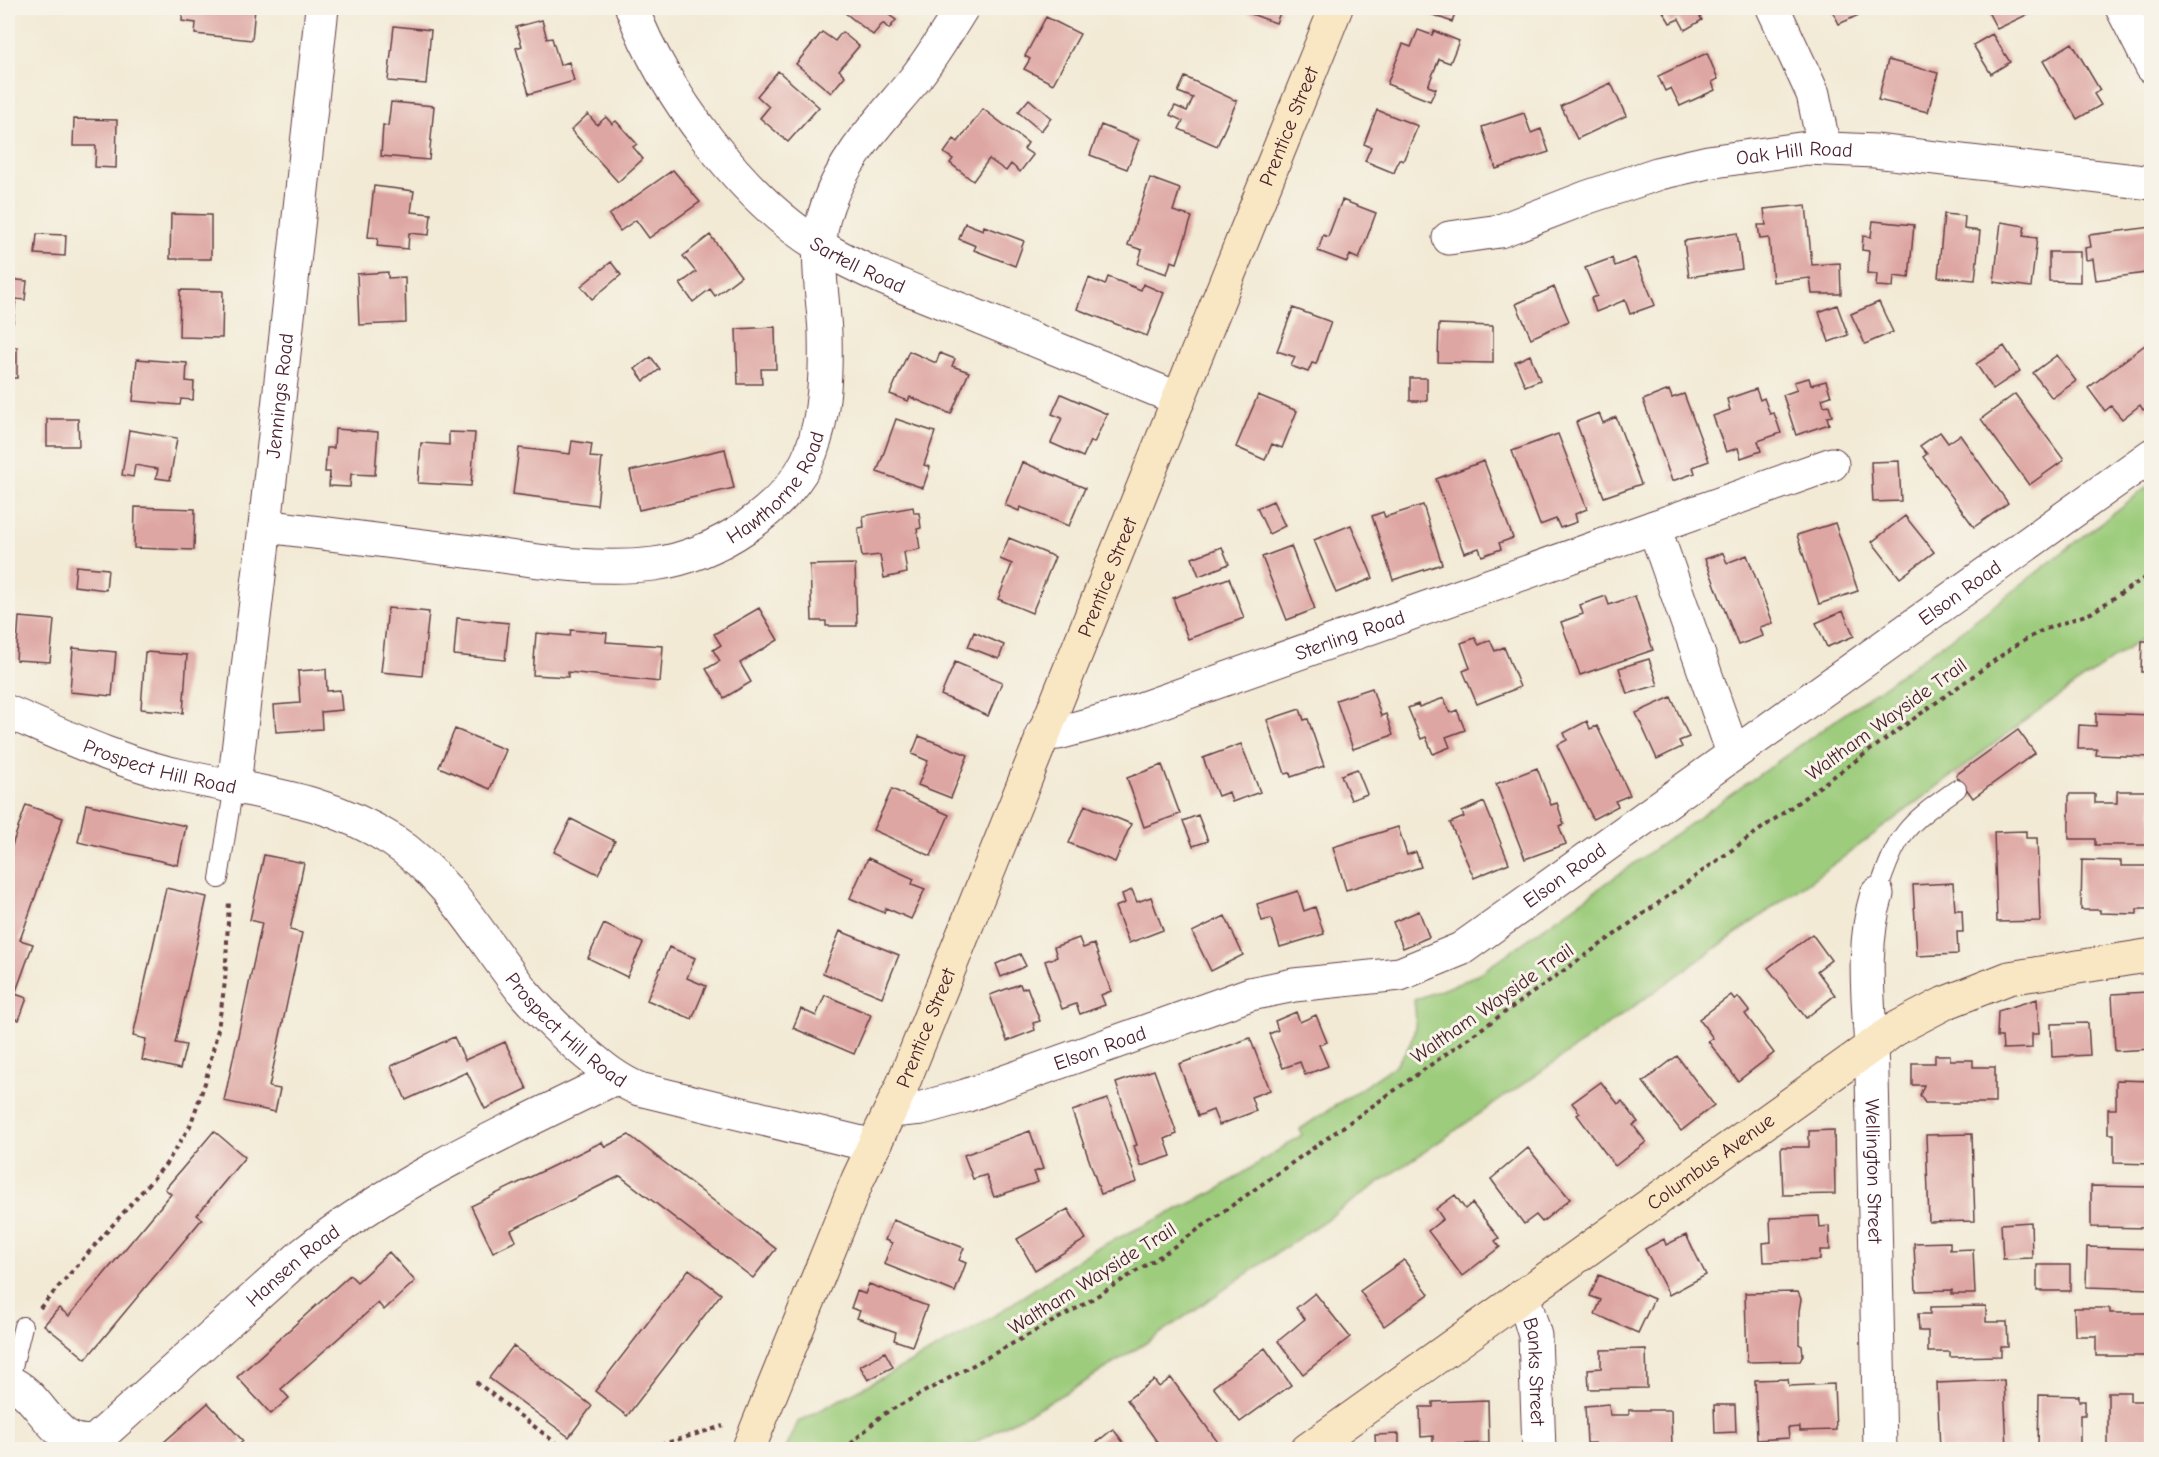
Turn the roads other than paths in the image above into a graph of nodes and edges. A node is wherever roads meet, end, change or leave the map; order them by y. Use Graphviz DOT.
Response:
graph roads {
  1 [pos="322,8"];
  2 [pos="632,8"];
  3 [pos="962,8"];
  4 [pos="1336,8"];
  5 [pos="1773,8"];
  6 [pos="2122,8"];
  7 [pos="2151,67"];
  8 [pos="1824,147"];
  9 [pos="2151,183"];
  10 [pos="1449,238"];
  11 [pos="819,246"];
  12 [pos="1179,399"];
  13 [pos="2151,455"];
  14 [pos="1832,464"];
  15 [pos="265,526"];
  16 [pos="1654,527"];
  17 [pos="8,712"];
  18 [pos="1042,734"];
  19 [pos="1733,753"];
  20 [pos="234,785"];
  21 [pos="1957,789"];
  22 [pos="219,879"];
  23 [pos="1877,894"];
  24 [pos="2151,955"];
  25 [pos="1871,1044"];
  26 [pos="615,1078"];
  27 [pos="891,1111"];
  28 [pos="874,1146"];
  29 [pos="1523,1295"];
  30 [pos="23,1326"];
  31 [pos="8,1383"];
  32 [pos="748,1449"];
  33 [pos="1307,1449"];
  34 [pos="1539,1449"];
  35 [pos="1880,1449"];
  1 -- 15 [label="street, Jennings Road"];
  2 -- 11 [label="street, Sartell Road"];
  3 -- 11 [label="street, Hawthorne Road"];
  4 -- 12 [label="street, Prentice Street"];
  5 -- 8 [label="street"];
  6 -- 7 [label="street"];
  8 -- 9 [label="street, Oak Hill Road"];
  8 -- 10 [label="street, Oak Hill Road"];
  11 -- 12 [label="street, Sartell Road"];
  11 -- 15 [label="street, Hawthorne Road"];
  12 -- 18 [label="street, Prentice Street"];
  13 -- 19 [label="street, Elson Road"];
  14 -- 16 [label="street, Sterling Road"];
  15 -- 20 [label="street, Jennings Road"];
  16 -- 18 [label="street, Sterling Road"];
  16 -- 19 [label="street"];
  17 -- 20 [label="street, Prospect Hill Road"];
  18 -- 27 [label="street, Prentice Street"];
  19 -- 27 [label="street, Elson Road"];
  20 -- 22 [label="lane"];
  20 -- 26 [label="street, Prospect Hill Road"];
  21 -- 23 [label="lane"];
  23 -- 25 [label="street, Wellington Street"];
  24 -- 25 [label="street, Columbus Avenue"];
  25 -- 29 [label="street, Columbus Avenue"];
  25 -- 35 [label="street, Wellington Street"];
  26 -- 28 [label="street, Prospect Hill Road"];
  26 -- 31 [label="street, Hansen Road"];
  27 -- 28 [label="street, Prentice Street"];
  28 -- 32 [label="street"];
  29 -- 33 [label="street, Columbus Avenue"];
  29 -- 34 [label="street, Banks Street"];
  30 -- 31 [label="lane"];
}
